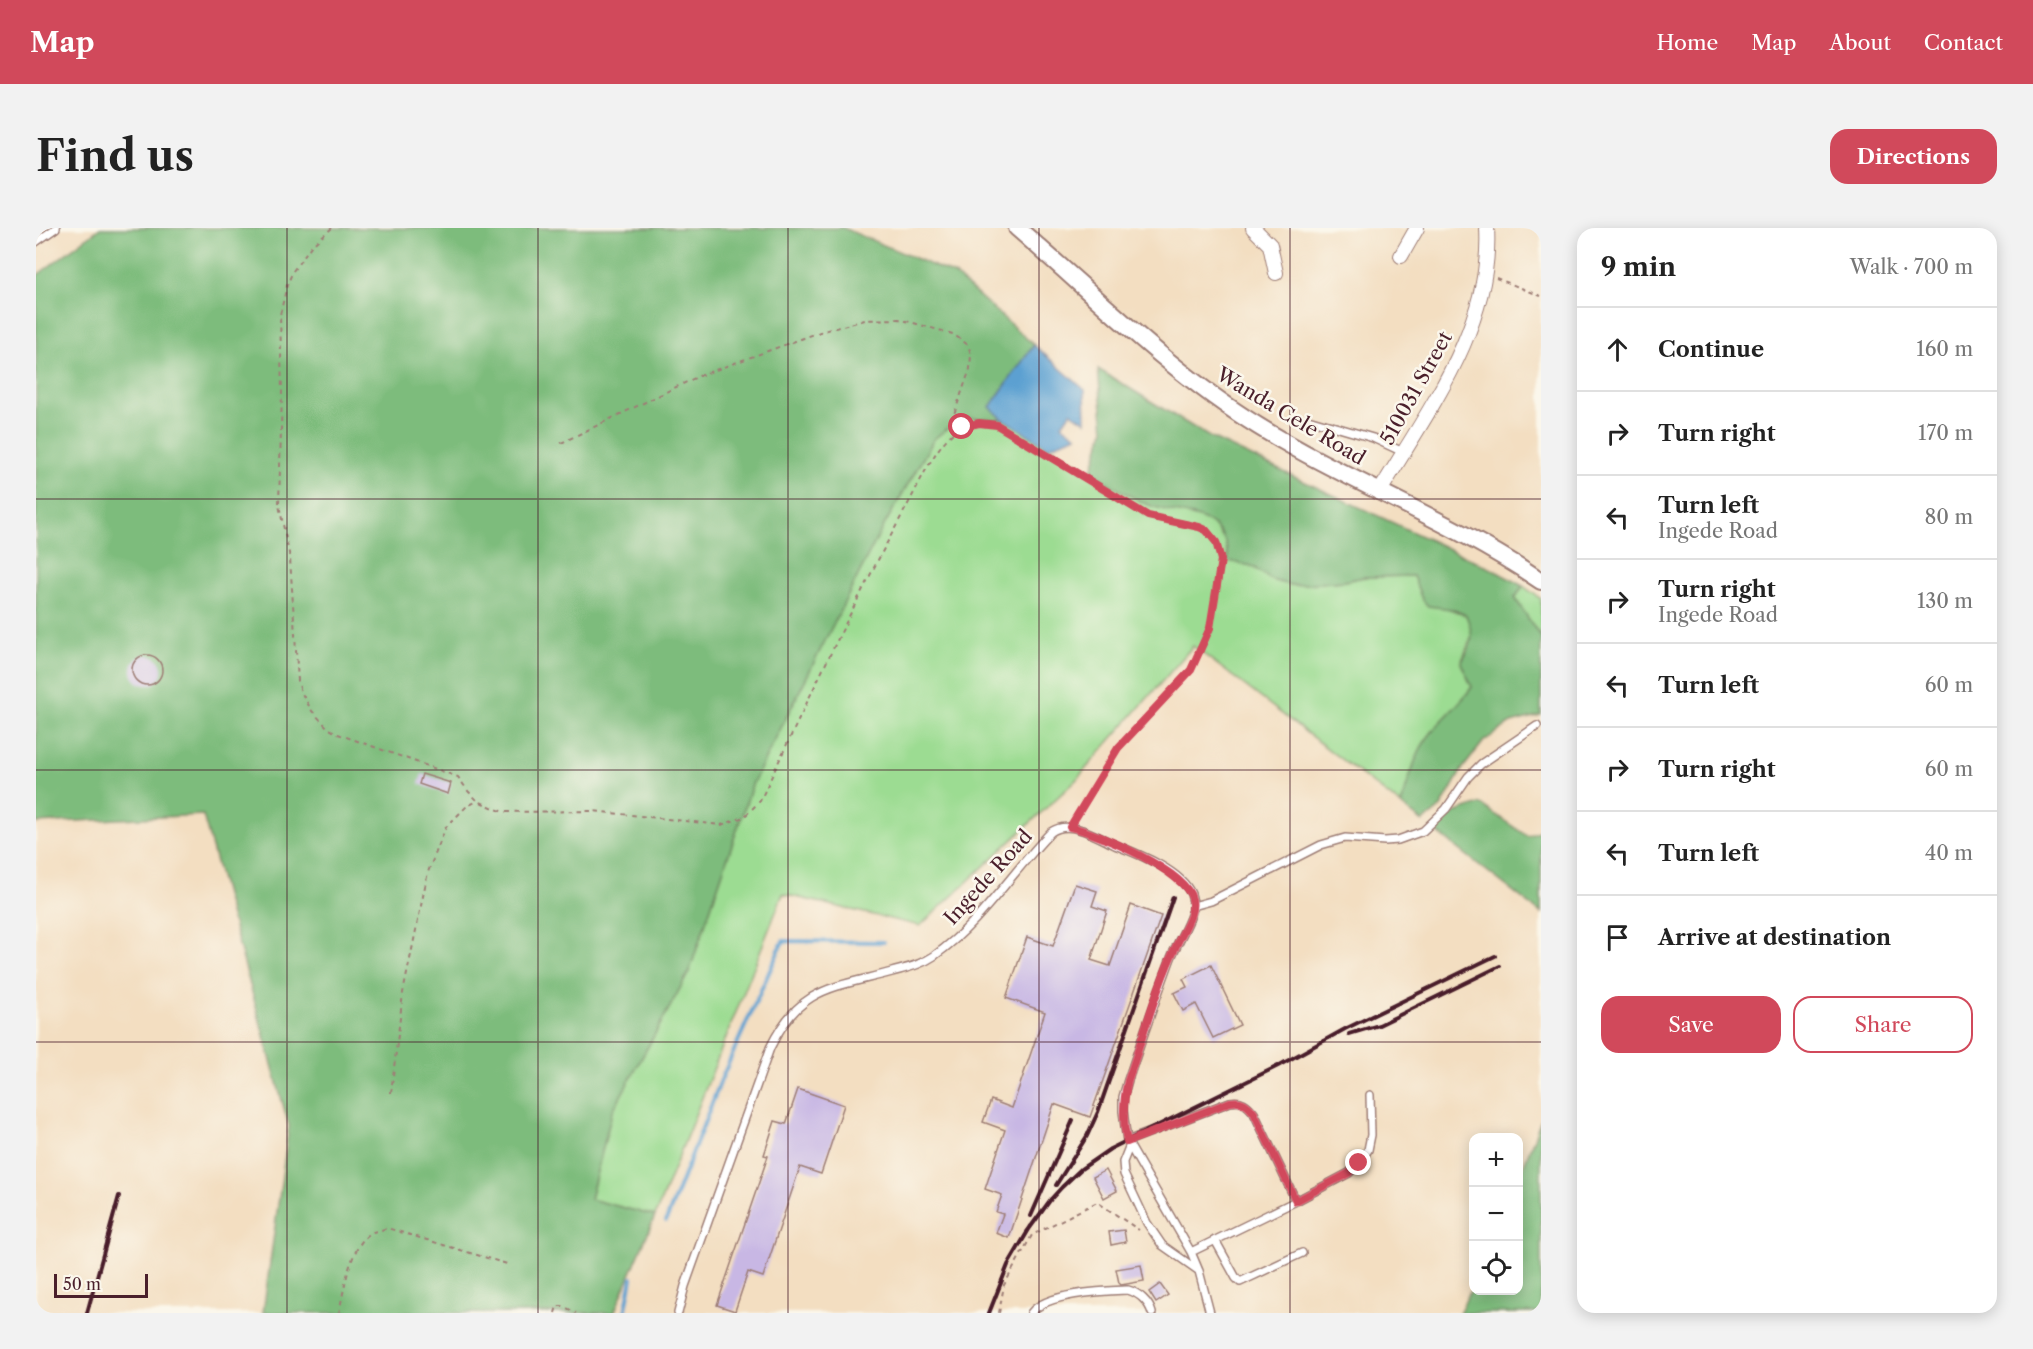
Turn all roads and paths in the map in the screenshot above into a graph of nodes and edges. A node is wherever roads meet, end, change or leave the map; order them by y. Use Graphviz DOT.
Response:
graph roads {
  1 [pos="56,228"];
  2 [pos="332,228"];
  3 [pos="1017,228"];
  4 [pos="1252,228"];
  5 [pos="1416,228"];
  6 [pos="1487,228"];
  7 [pos="36,242"];
  8 [pos="1401,256"];
  9 [pos="1276,273"];
  10 [pos="1484,273"];
  11 [pos="1541,296"];
  12 [pos="1308,419"];
  13 [pos="954,432"];
  14 [pos="561,443"];
  15 [pos="1403,452"];
  16 [pos="1379,493"];
  17 [pos="1541,581"];
  18 [pos="1537,726"];
  19 [pos="478,801"];
  20 [pos="1070,827"];
  21 [pos="1193,906"];
  22 [pos="391,1093"];
  23 [pos="1370,1095"];
  24 [pos="1128,1144"];
  25 [pos="1296,1201"];
  26 [pos="1215,1240"];
  27 [pos="1162,1245"];
  28 [pos="1191,1252"];
  29 [pos="1302,1253"];
  30 [pos="507,1264"];
  31 [pos="1198,1271"];
  32 [pos="339,1313"];
  33 [pos="555,1313"];
  34 [pos="576,1313"];
  35 [pos="678,1313"];
  36 [pos="999,1313"];
  37 [pos="1031,1313"];
  38 [pos="1152,1313"];
  39 [pos="1210,1313"];
  1 -- 7 [label="lane"];
  2 -- 19 [label="path"];
  3 -- 16 [label="street, Wanda Cele Road"];
  4 -- 9 [label="street"];
  5 -- 8 [label="street"];
  6 -- 10 [label="street, 510031 Street"];
  10 -- 11 [label="path"];
  10 -- 15 [label="street, 510031 Street"];
  12 -- 15 [label="lane"];
  13 -- 14 [label="path"];
  13 -- 19 [label="path"];
  13 -- 20 [label="path"];
  15 -- 16 [label="street, 510031 Street"];
  16 -- 17 [label="street, Wanda Cele Road"];
  18 -- 21 [label="lane"];
  19 -- 22 [label="path"];
  20 -- 21 [label="lane"];
  20 -- 35 [label="lane, Ingede Road"];
  21 -- 24 [label="lane"];
  23 -- 25 [label="lane"];
  24 -- 25 [label="lane"];
  24 -- 27 [label="lane"];
  24 -- 28 [label="lane"];
  25 -- 26 [label="lane"];
  26 -- 28 [label="lane"];
  26 -- 29 [label="lane"];
  27 -- 31 [label="lane"];
  27 -- 36 [label="path"];
  28 -- 31 [label="lane"];
  30 -- 32 [label="path"];
  31 -- 39 [label="lane"];
  33 -- 34 [label="path"];
  37 -- 38 [label="lane"];
}
